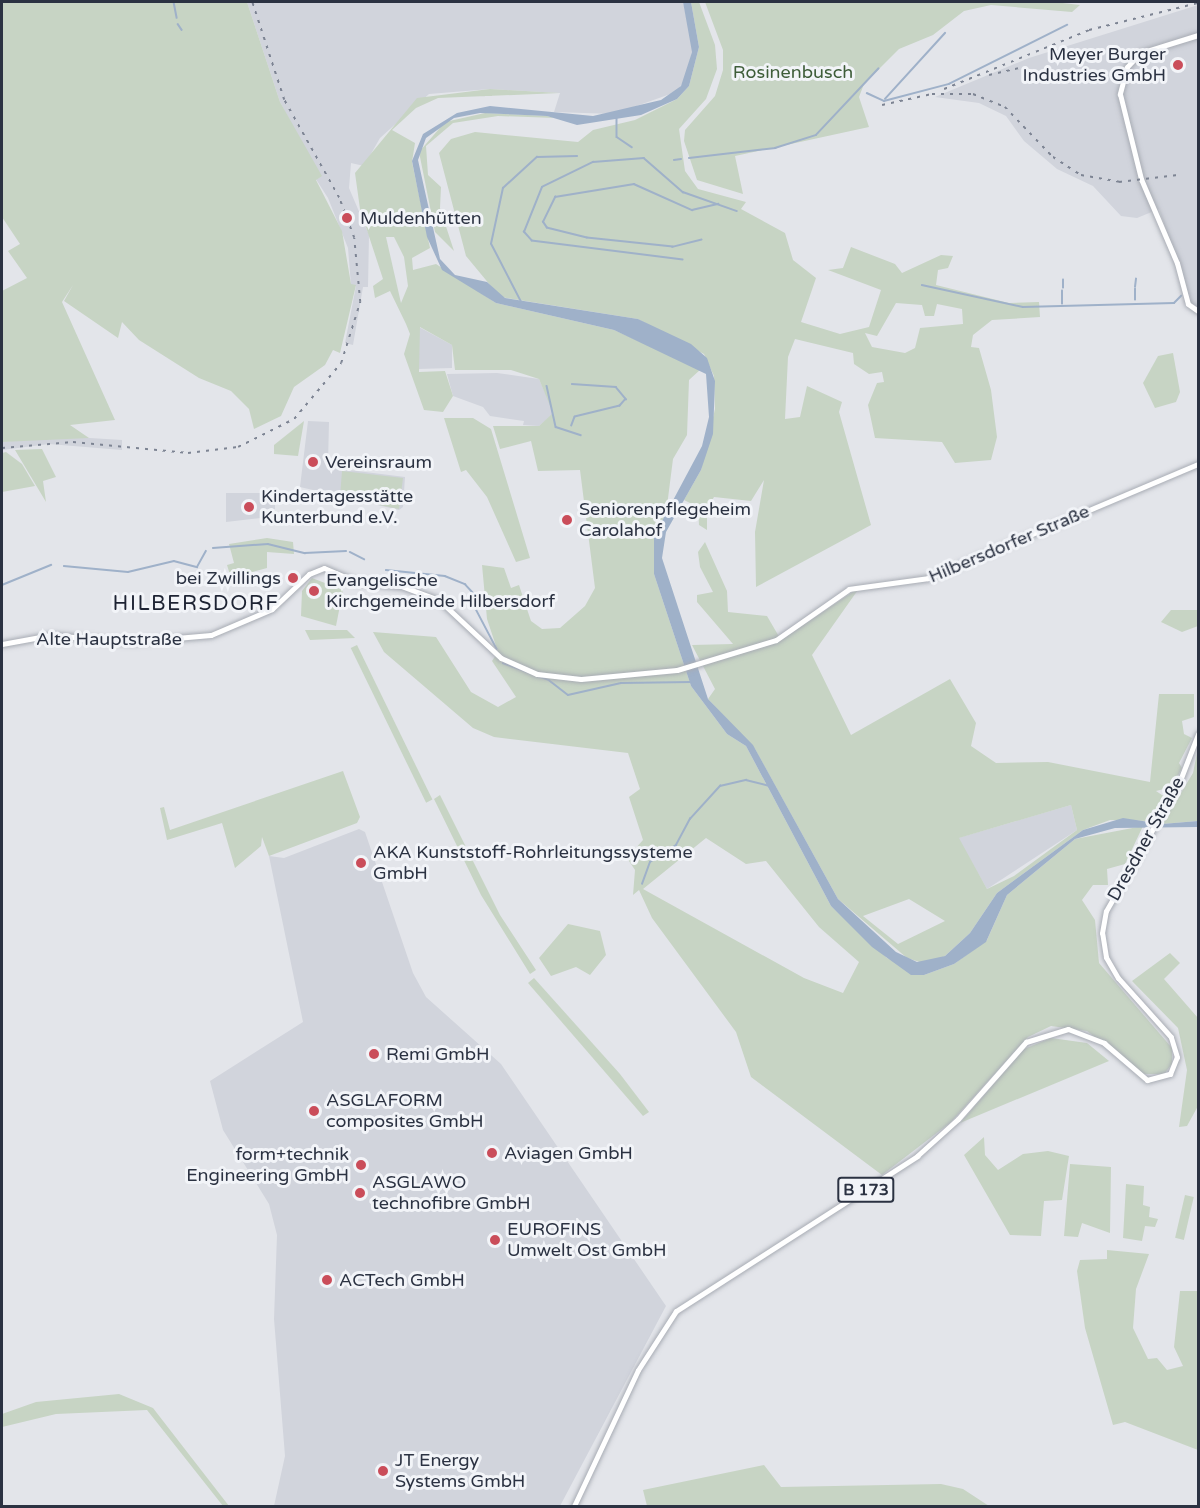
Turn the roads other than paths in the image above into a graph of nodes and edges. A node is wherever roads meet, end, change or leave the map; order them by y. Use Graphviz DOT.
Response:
graph roads {
  1 [pos="1198,35"];
  2 [pos="1198,311"];
  3 [pos="1198,464"];
  4 [pos="2,644"];
  5 [pos="664,672"];
  6 [pos="1198,734"];
  7 [pos="1106,911"];
  8 [pos="574,1506"];
  1 -- 2 [label="main road"];
  3 -- 5 [label="main road, Hilbersdorfer Straße"];
  4 -- 5 [label="main road, Alte Hauptstraße"];
  6 -- 7 [label="main road, Dresdner Straße / B 173"];
  7 -- 8 [label="main road, B 173 / B 173"];
}
